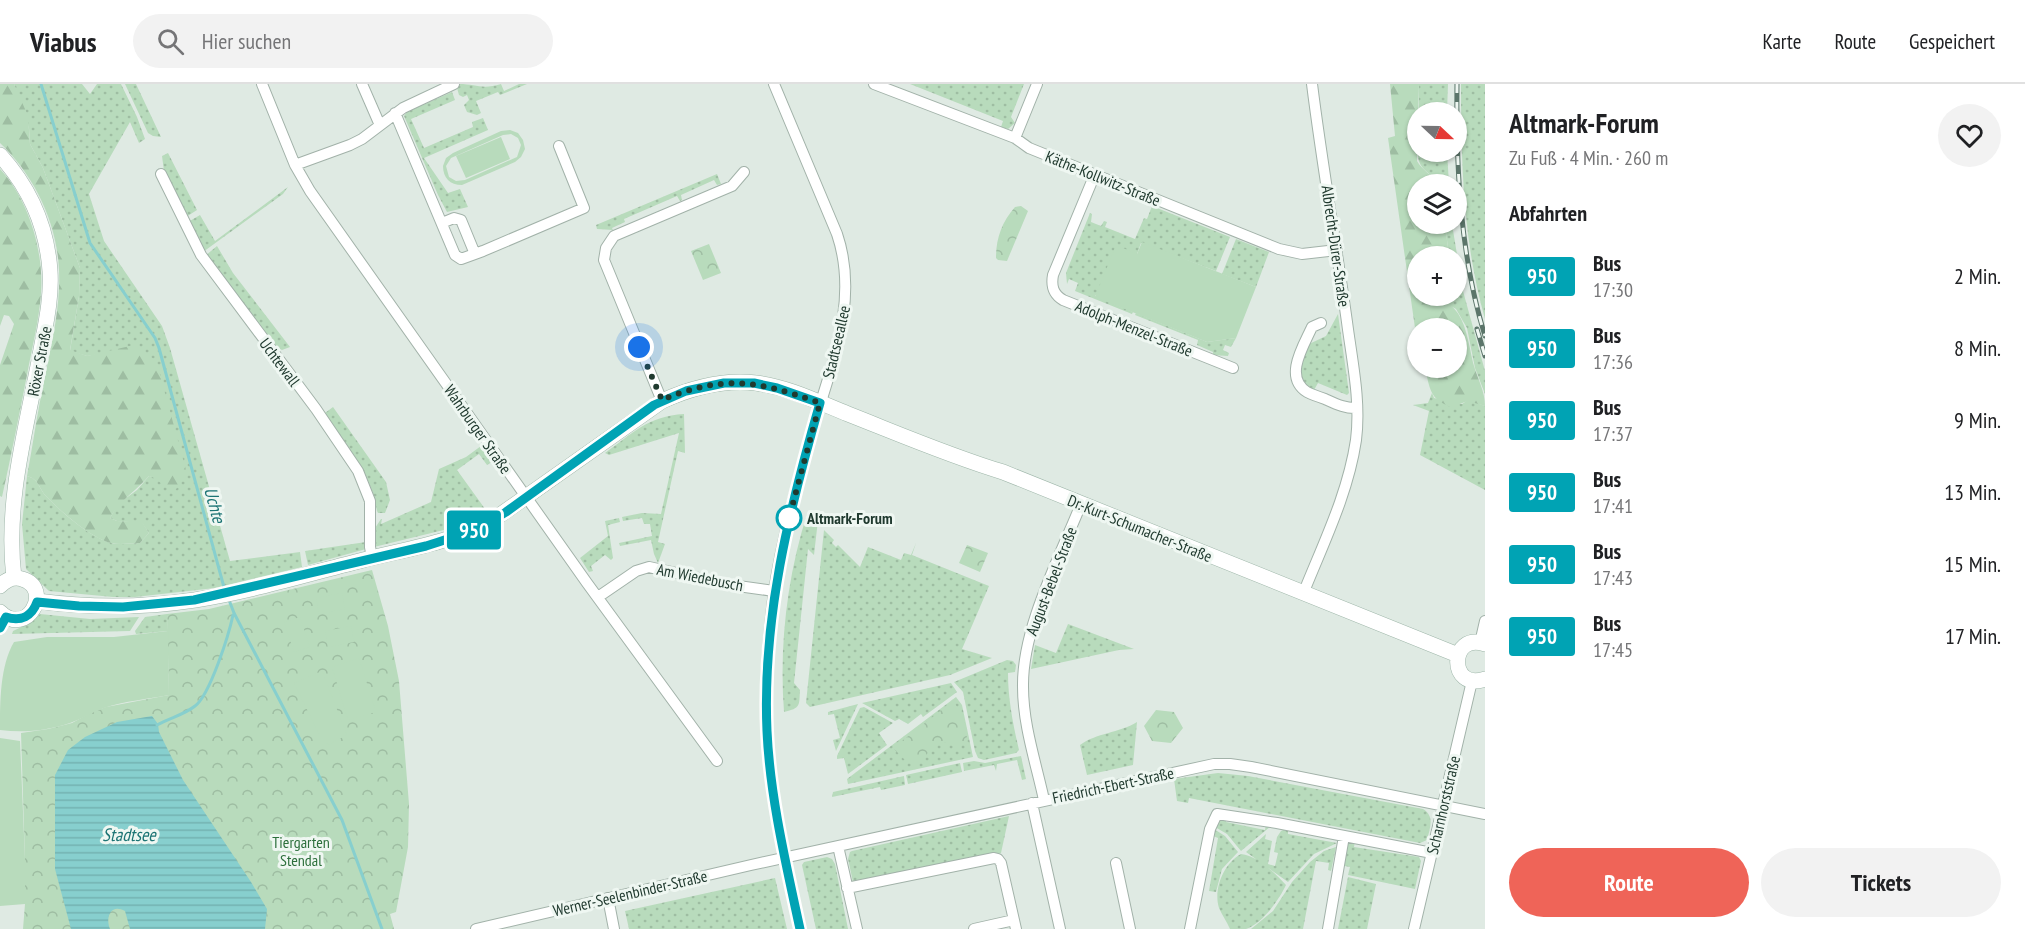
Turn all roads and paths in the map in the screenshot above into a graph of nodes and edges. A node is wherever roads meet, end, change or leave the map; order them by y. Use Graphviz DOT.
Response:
graph roads {
  1 [pos="262,84"];
  2 [pos="362,84"];
  3 [pos="454,84"];
  4 [pos="774,84"];
  5 [pos="874,84"];
  6 [pos="1037,84"];
  7 [pos="1312,84"];
  8 [pos="395,113"];
  9 [pos="380,123"];
  10 [pos="1015,138"];
  11 [pos="559,146"];
  12 [pos="0,156"];
  13 [pos="295,165"];
  14 [pos="744,172"];
  15 [pos="161,174"];
  16 [pos="1095,174"];
  17 [pos="442,223"];
  18 [pos="1337,250"];
  19 [pos="475,254"];
  20 [pos="1321,323"];
  21 [pos="1233,368"];
  22 [pos="662,400"];
  23 [pos="820,403"];
  24 [pos="1357,408"];
  25 [pos="527,498"];
  26 [pos="1081,504"];
  27 [pos="372,558"];
  28 [pos="14,578"];
  29 [pos="0,586"];
  30 [pos="774,591"];
  31 [pos="1302,594"];
  32 [pos="598,597"];
  33 [pos="37,602"];
  34 [pos="2,619"];
  35 [pos="1485,621"];
  36 [pos="1483,643"];
  37 [pos="1458,656"];
  38 [pos="1478,680"];
  39 [pos="717,761"];
  40 [pos="1044,800"];
  41 [pos="1032,803"];
  42 [pos="1443,805"];
  43 [pos="1485,814"];
  44 [pos="1344,836"];
  45 [pos="837,846"];
  46 [pos="1432,853"];
  47 [pos="784,857"];
  48 [pos="1116,863"];
  49 [pos="847,888"];
  50 [pos="608,898"];
  51 [pos="1015,925"];
  52 [pos="476,929"];
  53 [pos="615,929"];
  54 [pos="800,929"];
  55 [pos="857,929"];
  56 [pos="974,929"];
  57 [pos="1060,929"];
  58 [pos="1130,929"];
  59 [pos="1190,929"];
  60 [pos="1328,929"];
  61 [pos="1414,929"];
  1 -- 13 [label="street, Wahrburger Straße"];
  2 -- 9 [label="street"];
  3 -- 8 [label="street"];
  4 -- 23 [label="street, Stadtseeallee"];
  5 -- 10 [label="street, Käthe-Kollwitz-Straße"];
  6 -- 10 [label="street"];
  7 -- 18 [label="street, Albrecht-Dürer-Straße"];
  8 -- 9 [label="street"];
  8 -- 17 [label="street"];
  9 -- 13 [label="street"];
  10 -- 16 [label="street, Käthe-Kollwitz-Straße"];
  11 -- 19 [label="street"];
  12 -- 28 [label="street, Röxer Straße"];
  13 -- 25 [label="street, Wahrburger Straße"];
  14 -- 22 [label="street"];
  15 -- 27 [label="street, Uchtewall"];
  16 -- 18 [label="street, Käthe-Kollwitz-Straße"];
  16 -- 21 [label="street, Adolph-Menzel-Straße"];
  17 -- 19 [label="street"];
  17 -- 19 [label="street"];
  18 -- 24 [label="street, Albrecht-Dürer-Straße"];
  20 -- 24 [label="street, Albrecht-Dürer-Straße"];
  22 -- 23 [label="street, Dr.-Kurt-Schumacher-Straße"];
  22 -- 25 [label="street, Dr.-Kurt-Schumacher-Straße"];
  23 -- 26 [label="street, Dr.-Kurt-Schumacher-Straße"];
  23 -- 30 [label="street, Stadtseeallee"];
  24 -- 31 [label="street, Albrecht-Dürer-Straße"];
  25 -- 27 [label="street, Dr.-Kurt-Schumacher-Straße"];
  25 -- 32 [label="street, Wahrburger Straße"];
  26 -- 31 [label="street, Dr.-Kurt-Schumacher-Straße"];
  26 -- 40 [label="street, August-Bebel-Straße"];
  27 -- 33 [label="street, Dr.-Kurt-Schumacher-Straße"];
  28 -- 29 [label="street"];
  28 -- 33 [label="street"];
  30 -- 32 [label="street, Am Wiedebusch"];
  30 -- 47 [label="street, Stadtseeallee"];
  31 -- 37 [label="street, Dr.-Kurt-Schumacher-Straße"];
  32 -- 39 [label="street, Wahrburger Straße"];
  33 -- 34 [label="street"];
  35 -- 36 [label="street"];
  36 -- 37 [label="street"];
  37 -- 38 [label="street"];
  38 -- 42 [label="street, Scharnhorststraße"];
  40 -- 41 [label="street, Friedrich-Ebert-Straße"];
  40 -- 42 [label="street, Friedrich-Ebert-Straße"];
  41 -- 45 [label="street, Friedrich-Ebert-Straße"];
  41 -- 57 [label="street"];
  42 -- 43 [label="street, Friedrich-Ebert-Straße"];
  42 -- 46 [label="street, Scharnhorststraße"];
  44 -- 46 [label="street"];
  44 -- 59 [label="street"];
  44 -- 60 [label="street"];
  45 -- 47 [label="street, Friedrich-Ebert-Straße"];
  45 -- 49 [label="street"];
  46 -- 61 [label="street, Scharnhorststraße"];
  47 -- 50 [label="street, Werner-Seelenbinder-Straße"];
  47 -- 54 [label="street, Stadtseeallee"];
  48 -- 58 [label="street"];
  49 -- 51 [label="street"];
  49 -- 55 [label="street"];
  50 -- 52 [label="street, Werner-Seelenbinder-Straße"];
  50 -- 53 [label="street"];
  51 -- 56 [label="street"];
}
